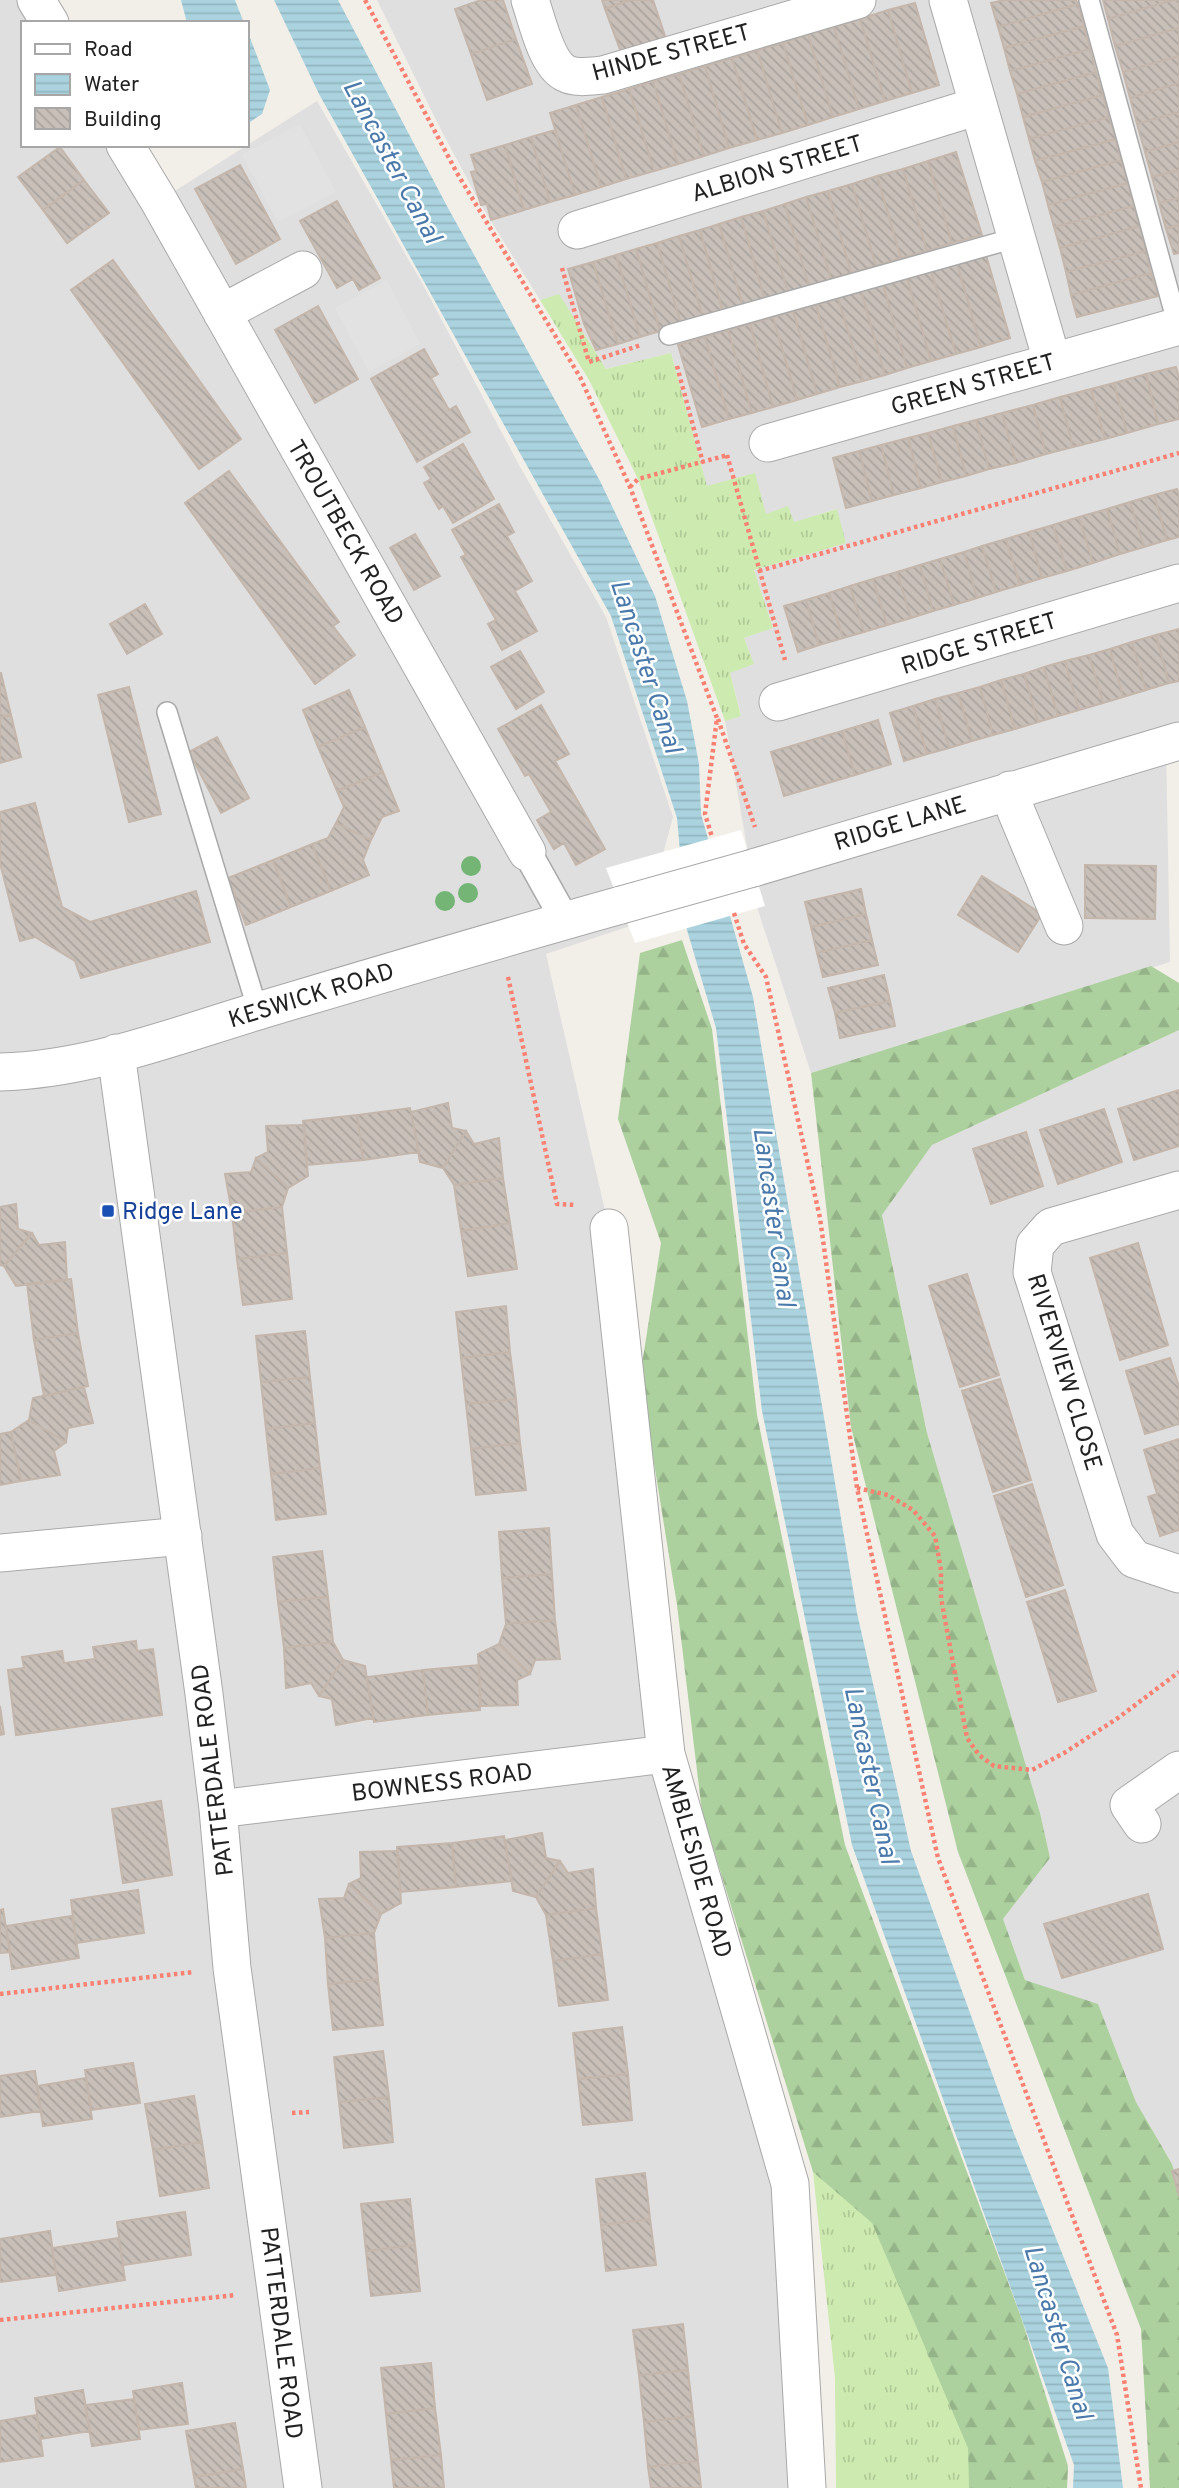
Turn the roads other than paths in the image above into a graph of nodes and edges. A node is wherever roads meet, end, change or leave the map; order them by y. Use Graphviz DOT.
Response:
graph roads {
  1 [pos="36,0"];
  2 [pos="530,0"];
  3 [pos="857,0"];
  4 [pos="948,0"];
  5 [pos="1089,0"];
  6 [pos="49,21"];
  7 [pos="978,106"];
  8 [pos="126,147"];
  9 [pos="577,230"];
  10 [pos="1015,238"];
  11 [pos="303,270"];
  12 [pos="222,313"];
  13 [pos="1178,326"];
  14 [pos="669,335"];
  15 [pos="1052,361"];
  16 [pos="768,443"];
  17 [pos="1179,583"];
  18 [pos="787,700"];
  19 [pos="167,712"];
  20 [pos="1179,741"];
  21 [pos="1010,790"];
  22 [pos="527,852"];
  23 [pos="621,905"];
  24 [pos="565,920"];
  25 [pos="1064,926"];
  26 [pos="257,1011"];
  27 [pos="116,1053"];
  28 [pos="0,1072"];
  29 [pos="1179,1190"];
  30 [pos="609,1228"];
  31 [pos="183,1536"];
  32 [pos="0,1553"];
  33 [pos="1179,1575"];
  34 [pos="666,1754"];
  35 [pos="1179,1770"];
  36 [pos="218,1809"];
  37 [pos="1142,1824"];
  38 [pos="303,2488"];
  39 [pos="807,2488"];
  1 -- 6 [label="street"];
  2 -- 3 [label="street, HINDE STREET"];
  4 -- 7 [label="street"];
  5 -- 13 [label="lane"];
  7 -- 9 [label="street, ALBION STREET"];
  7 -- 10 [label="street"];
  8 -- 12 [label="street, TROUTBECK ROAD"];
  10 -- 14 [label="lane"];
  10 -- 15 [label="street"];
  11 -- 12 [label="street"];
  12 -- 22 [label="street, TROUTBECK ROAD"];
  13 -- 15 [label="street, GREEN STREET"];
  15 -- 16 [label="street, GREEN STREET"];
  17 -- 18 [label="street, RIDGE STREET"];
  19 -- 26 [label="lane"];
  20 -- 21 [label="street, RIDGE LANE"];
  21 -- 23 [label="street, RIDGE LANE, bridge"];
  21 -- 25 [label="street"];
  22 -- 24 [label="street, TROUTBECK ROAD"];
  23 -- 24 [label="street, KESWICK ROAD"];
  24 -- 26 [label="street, KESWICK ROAD"];
  26 -- 27 [label="street, KESWICK ROAD"];
  27 -- 28 [label="street, KESWICK ROAD"];
  27 -- 31 [label="street, PATTERDALE ROAD"];
  29 -- 33 [label="street, RIVERVIEW CLOSE"];
  30 -- 34 [label="street, AMBLESIDE ROAD"];
  31 -- 32 [label="street"];
  31 -- 36 [label="street, PATTERDALE ROAD"];
  34 -- 36 [label="street, BOWNESS ROAD"];
  34 -- 39 [label="street, AMBLESIDE ROAD"];
  35 -- 37 [label="street"];
  36 -- 38 [label="street, PATTERDALE ROAD"];
}
